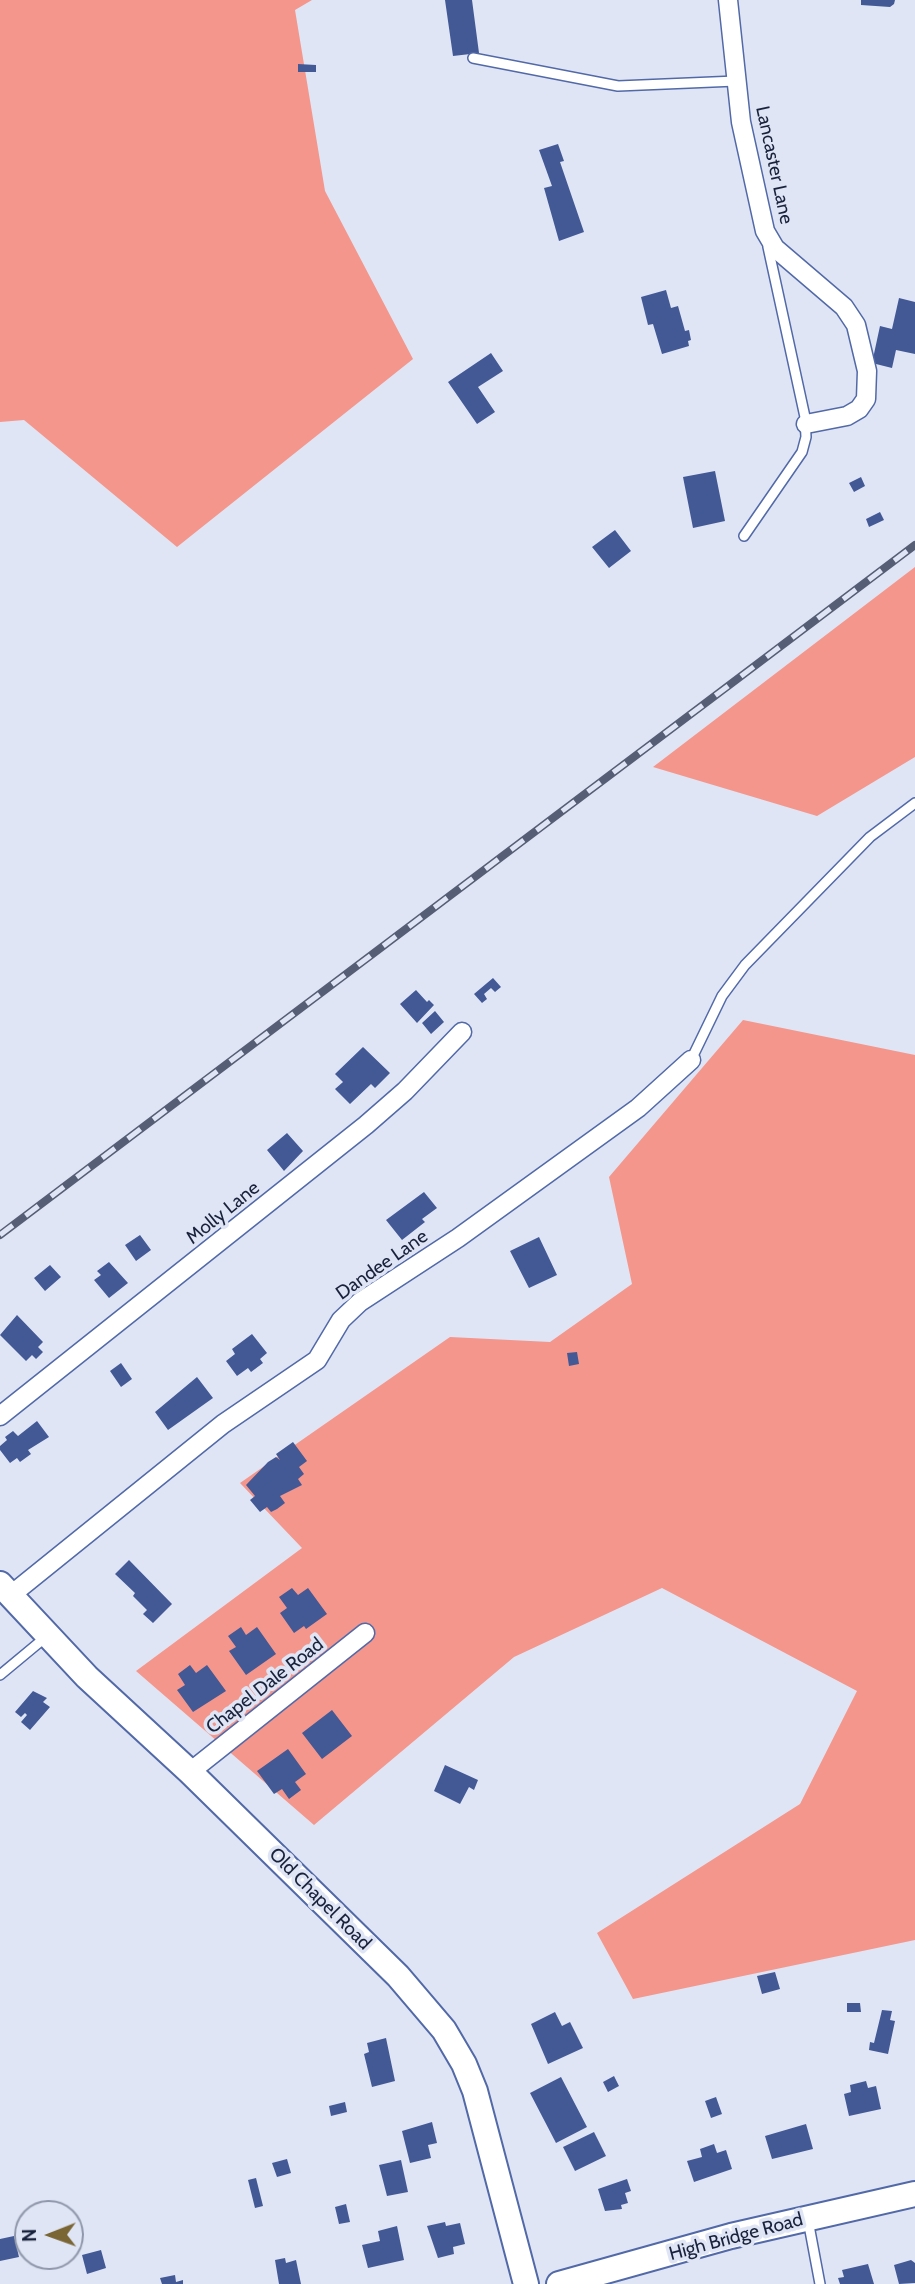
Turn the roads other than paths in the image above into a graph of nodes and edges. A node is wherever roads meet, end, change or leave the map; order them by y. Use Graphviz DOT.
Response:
graph roads {
  1 [pos="728,0"];
  2 [pos="473,58"];
  3 [pos="736,81"];
  4 [pos="765,232"];
  5 [pos="806,424"];
  6 [pos="744,536"];
  7 [pos="915,803"];
  8 [pos="463,1032"];
  9 [pos="691,1060"];
  10 [pos="0,1416"];
  11 [pos="6,1589"];
  12 [pos="365,1633"];
  13 [pos="48,1635"];
  14 [pos="0,1675"];
  15 [pos="190,1772"];
  16 [pos="915,2194"];
  17 [pos="807,2218"];
  18 [pos="526,2284"];
  19 [pos="559,2284"];
  20 [pos="820,2284"];
  1 -- 3 [label="street, Lancaster Lane"];
  2 -- 3 [label="lane"];
  3 -- 4 [label="street, Lancaster Lane"];
  4 -- 5 [label="lane"];
  4 -- 5 [label="street, Lancaster Lane"];
  5 -- 6 [label="lane"];
  7 -- 9 [label="lane"];
  8 -- 10 [label="street, Molly Lane"];
  9 -- 11 [label="street, Dandee Lane"];
  11 -- 13 [label="street, Old Chapel Road"];
  12 -- 15 [label="street, Chapel Dale Road"];
  13 -- 14 [label="lane"];
  13 -- 15 [label="street, Old Chapel Road"];
  15 -- 18 [label="street, Old Chapel Road"];
  16 -- 17 [label="street, High Bridge Road"];
  17 -- 19 [label="street, High Bridge Road"];
  17 -- 20 [label="lane"];
}
